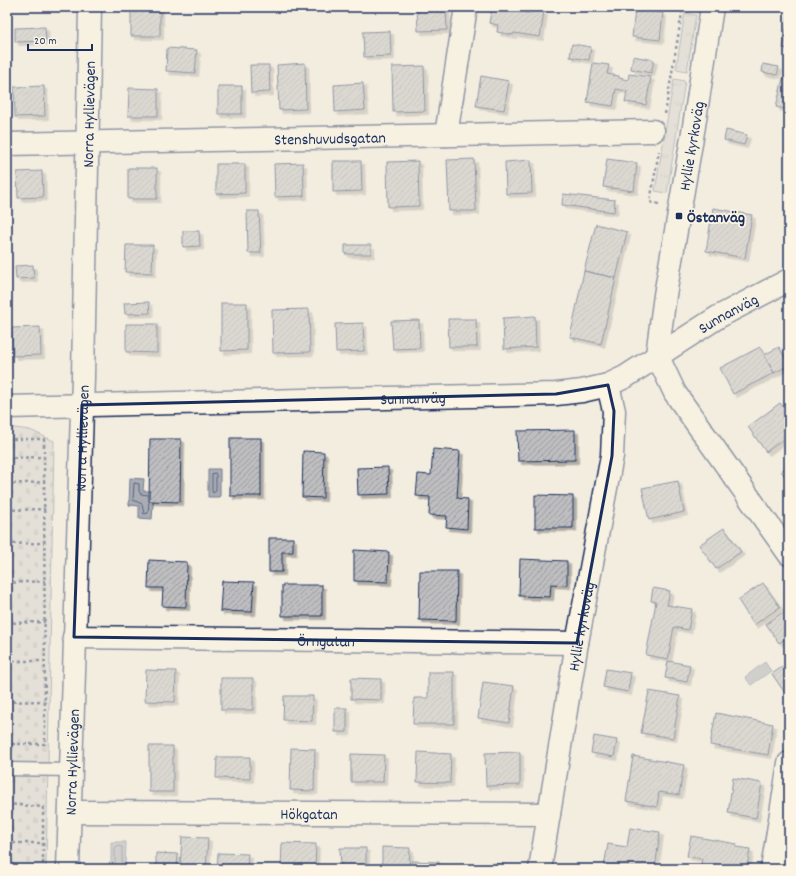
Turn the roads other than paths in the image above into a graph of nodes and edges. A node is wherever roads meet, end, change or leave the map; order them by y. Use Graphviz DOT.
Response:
graph roads {
  1 [pos="90,7"];
  2 [pos="466,7"];
  3 [pos="712,7"];
  4 [pos="659,132"];
  5 [pos="446,135"];
  6 [pos="88,142"];
  7 [pos="7,144"];
  8 [pos="789,280"];
  9 [pos="657,355"];
  10 [pos="608,385"];
  11 [pos="82,405"];
  12 [pos="7,407"];
  13 [pos="789,554"];
  14 [pos="74,637"];
  15 [pos="577,643"];
  16 [pos="789,763"];
  17 [pos="7,769"];
  18 [pos="72,770"];
  19 [pos="70,812"];
  20 [pos="549,814"];
  21 [pos="68,869"];
  22 [pos="540,869"];
  23 [pos="772,869"];
  1 -- 6 [label="street, Norra Hyllievägen"];
  2 -- 5 [label="street"];
  3 -- 9 [label="street, Hyllie kyrkoväg"];
  4 -- 5 [label="street, Stenshuvudsgatan"];
  5 -- 6 [label="street, Stenshuvudsgatan"];
  6 -- 7 [label="street, Stenshuvudsgatan"];
  6 -- 11 [label="street, Norra Hyllievägen"];
  8 -- 9 [label="street, Sunnanväg"];
  9 -- 10 [label="street, Sunnanväg"];
  9 -- 13 [label="street"];
  10 -- 11 [label="street, Sunnanväg"];
  10 -- 15 [label="street, Hyllie kyrkoväg"];
  11 -- 12 [label="street, Sunnanväg"];
  11 -- 14 [label="street, Norra Hyllievägen"];
  14 -- 15 [label="street, Örngatan"];
  14 -- 18 [label="street, Norra Hyllievägen"];
  15 -- 20 [label="street, Hyllie kyrkoväg"];
  16 -- 23 [label="street"];
  17 -- 18 [label="lane"];
  18 -- 19 [label="street, Norra Hyllievägen"];
  19 -- 20 [label="street, Hökgatan"];
  19 -- 21 [label="street, Norra Hyllievägen"];
  20 -- 22 [label="street, Hyllie kyrkoväg"];
}
